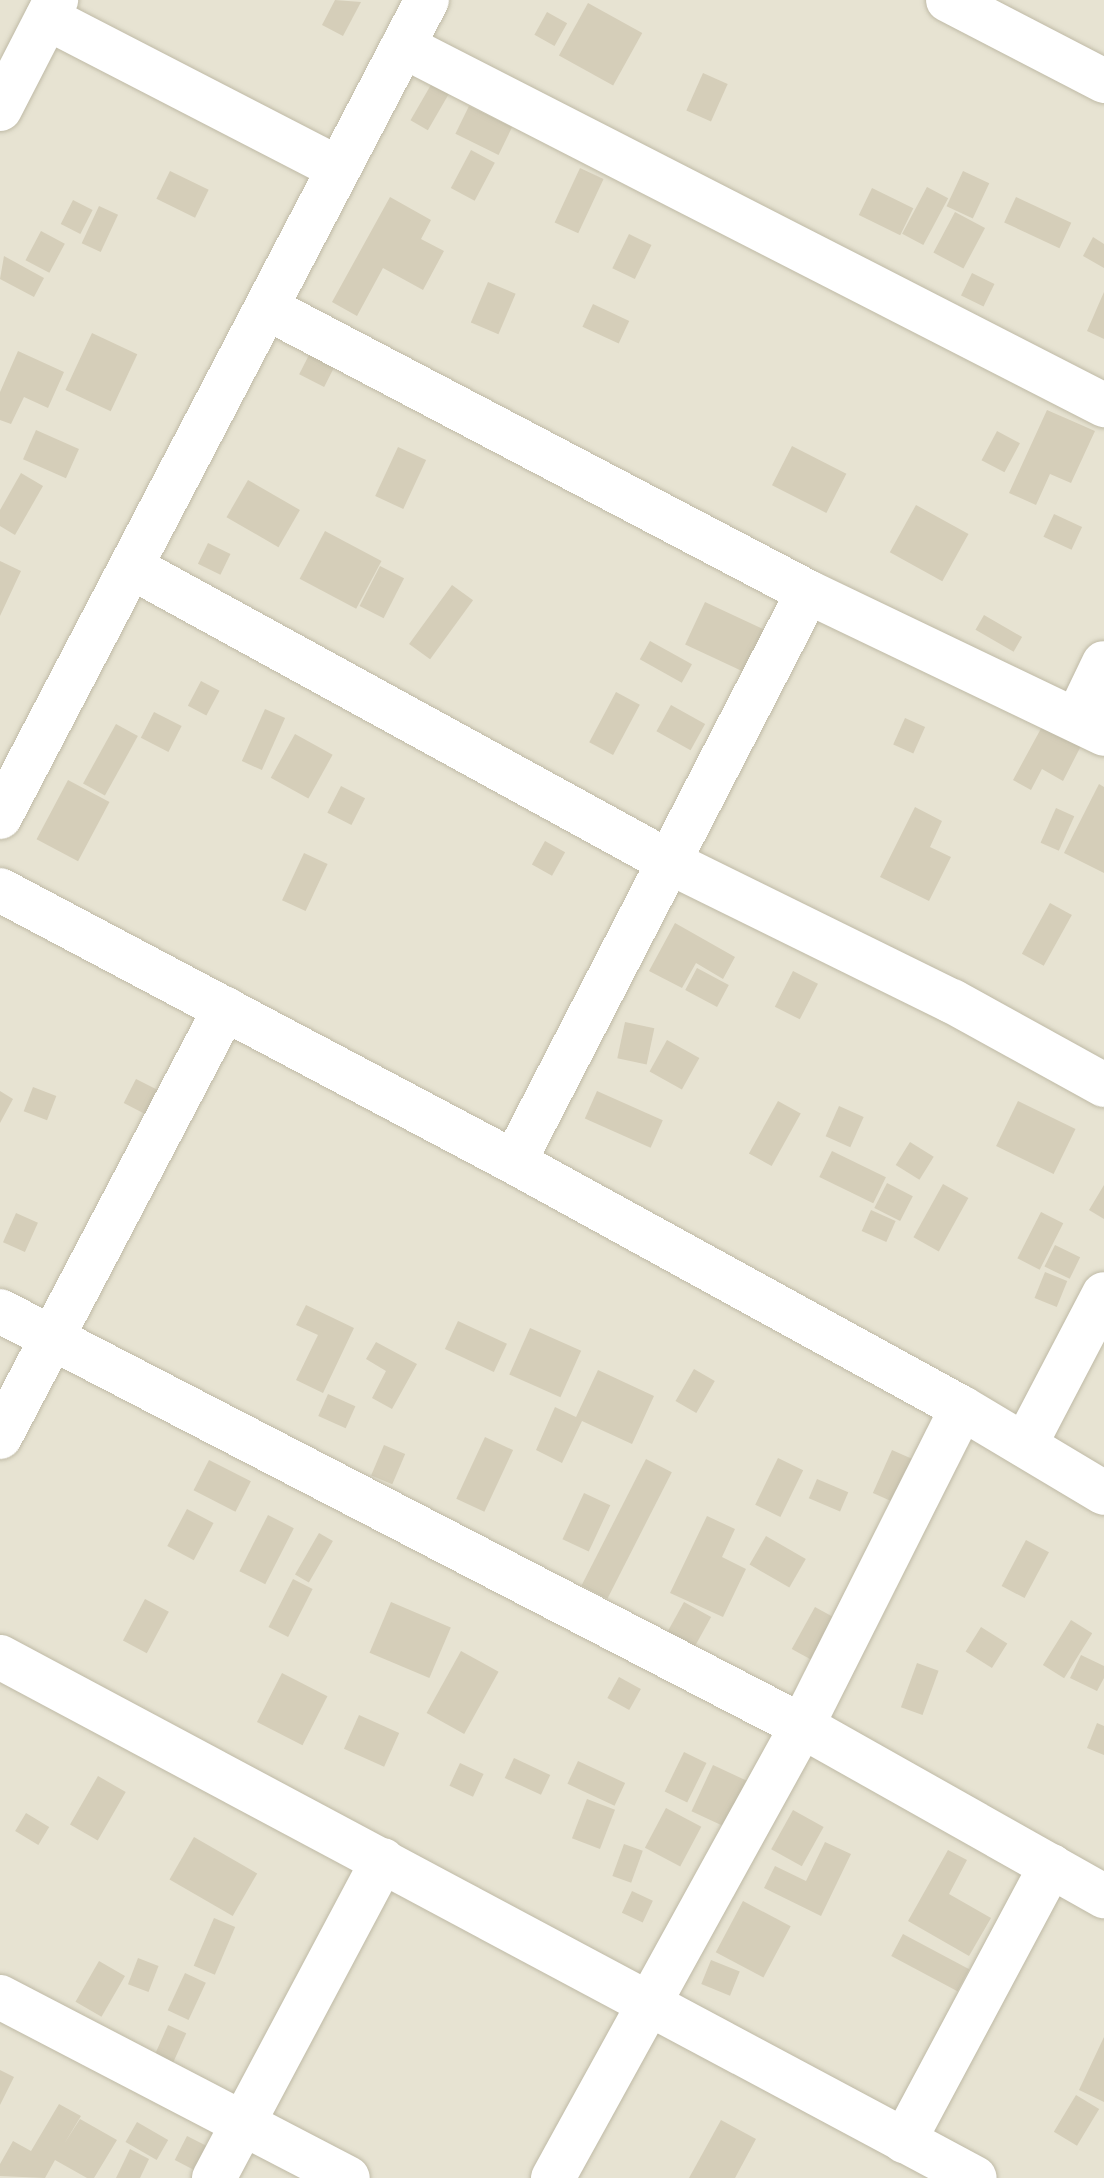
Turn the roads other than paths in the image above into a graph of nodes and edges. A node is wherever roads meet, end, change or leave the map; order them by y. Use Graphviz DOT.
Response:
graph roads {
  1 [pos="427,0"];
  2 [pos="948,0"];
  3 [pos="51,9"];
  4 [pos="403,46"];
  5 [pos="1104,81"];
  6 [pos="0,109"];
  7 [pos="337,168"];
  8 [pos="267,308"];
  9 [pos="1104,405"];
  10 [pos="131,567"];
  11 [pos="808,592"];
  12 [pos="1104,663"];
  13 [pos="1090,726"];
  14 [pos="0,817"];
  15 [pos="671,863"];
  16 [pos="0,890"];
  17 [pos="225,1009"];
  18 [pos="1104,1085"];
  19 [pos="514,1162"];
  20 [pos="1104,1294"];
  21 [pos="0,1311"];
  22 [pos="52,1337"];
  23 [pos="962,1408"];
  24 [pos="0,1437"];
  25 [pos="1025,1445"];
  26 [pos="1104,1493"];
  27 [pos="0,1657"];
  28 [pos="802,1726"];
  29 [pos="383,1860"];
  30 [pos="1051,1866"];
  31 [pos="1104,1896"];
  32 [pos="0,1997"];
  33 [pos="651,2002"];
  34 [pos="243,2122"];
  35 [pos="904,2141"];
  36 [pos="214,2178"];
  37 [pos="348,2178"];
  38 [pos="553,2178"];
  39 [pos="975,2178"];
  1 -- 4 [label="street"];
  2 -- 5 [label="street"];
  3 -- 6 [label="street"];
  3 -- 7 [label="street"];
  4 -- 7 [label="street"];
  4 -- 9 [label="street"];
  7 -- 8 [label="street"];
  8 -- 10 [label="street"];
  8 -- 11 [label="street"];
  10 -- 14 [label="street"];
  10 -- 15 [label="street"];
  11 -- 13 [label="street"];
  11 -- 15 [label="street"];
  12 -- 13 [label="street"];
  15 -- 18 [label="street"];
  15 -- 19 [label="street"];
  16 -- 17 [label="street"];
  17 -- 19 [label="street"];
  17 -- 22 [label="street"];
  19 -- 23 [label="street"];
  20 -- 25 [label="street"];
  21 -- 22 [label="street"];
  22 -- 24 [label="street"];
  22 -- 28 [label="street"];
  23 -- 25 [label="street"];
  23 -- 28 [label="street"];
  25 -- 26 [label="street"];
  27 -- 29 [label="street"];
  28 -- 30 [label="street"];
  28 -- 33 [label="street"];
  29 -- 33 [label="street"];
  29 -- 34 [label="street"];
  30 -- 31 [label="street"];
  30 -- 35 [label="street"];
  32 -- 34 [label="street"];
  33 -- 35 [label="street"];
  33 -- 38 [label="street"];
  34 -- 36 [label="street"];
  34 -- 37 [label="street"];
  35 -- 39 [label="street"];
}
